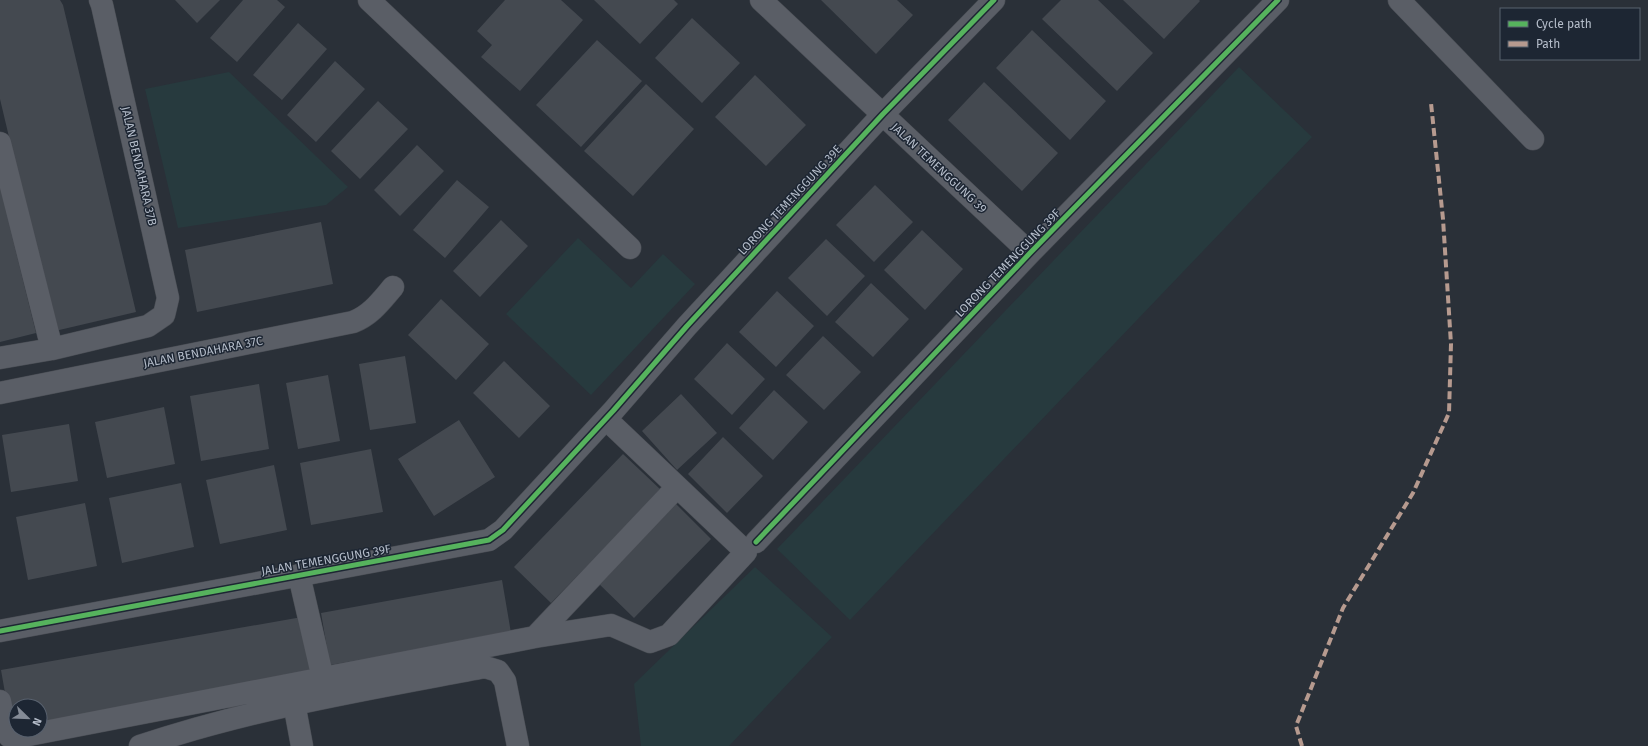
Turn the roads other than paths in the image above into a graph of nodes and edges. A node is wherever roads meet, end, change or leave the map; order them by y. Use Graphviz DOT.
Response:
graph roads {
  1 [pos="100,0"];
  2 [pos="369,0"];
  3 [pos="761,0"];
  4 [pos="994,0"];
  5 [pos="1278,0"];
  6 [pos="1399,0"];
  7 [pos="883,114"];
  8 [pos="1533,138"];
  9 [pos="0,143"];
  10 [pos="630,248"];
  11 [pos="1030,253"];
  12 [pos="393,287"];
  13 [pos="52,349"];
  14 [pos="0,358"];
  15 [pos="0,393"];
  16 [pos="606,419"];
  17 [pos="677,487"];
  18 [pos="751,547"];
  19 [pos="299,575"];
  20 [pos="0,632"];
  21 [pos="535,637"];
  22 [pos="323,679"];
  23 [pos="0,701"];
  24 [pos="294,703"];
  25 [pos="193,738"];
  26 [pos="140,746"];
  27 [pos="302,746"];
  28 [pos="518,746"];
  1 -- 13 [label="street, JALAN BENDAHARA 37B"];
  2 -- 10 [label="street"];
  3 -- 7 [label="street, JALAN TEMENGGUNG 39"];
  4 -- 7 [label="street, LORONG TEMENGGUNG 39E"];
  5 -- 11 [label="street, LORONG TEMENGGUNG 39F"];
  6 -- 8 [label="street"];
  7 -- 11 [label="street, JALAN TEMENGGUNG 39"];
  7 -- 16 [label="street, LORONG TEMENGGUNG 39E"];
  9 -- 13 [label="street"];
  11 -- 18 [label="street, LORONG TEMENGGUNG 39F"];
  12 -- 15 [label="street, JALAN BENDAHARA 37C"];
  13 -- 14 [label="street"];
  16 -- 17 [label="street"];
  16 -- 19 [label="street, JALAN TEMENGGUNG 39F"];
  17 -- 18 [label="street"];
  17 -- 21 [label="street"];
  18 -- 21 [label="street, LORONG TEMENGGUNG 39F"];
  19 -- 20 [label="street, JALAN TEMENGGUNG 39F"];
  19 -- 22 [label="street"];
  21 -- 22 [label="street"];
  22 -- 23 [label="street"];
  24 -- 25 [label="street"];
  24 -- 27 [label="street"];
  24 -- 28 [label="street"];
  25 -- 26 [label="street"];
}
